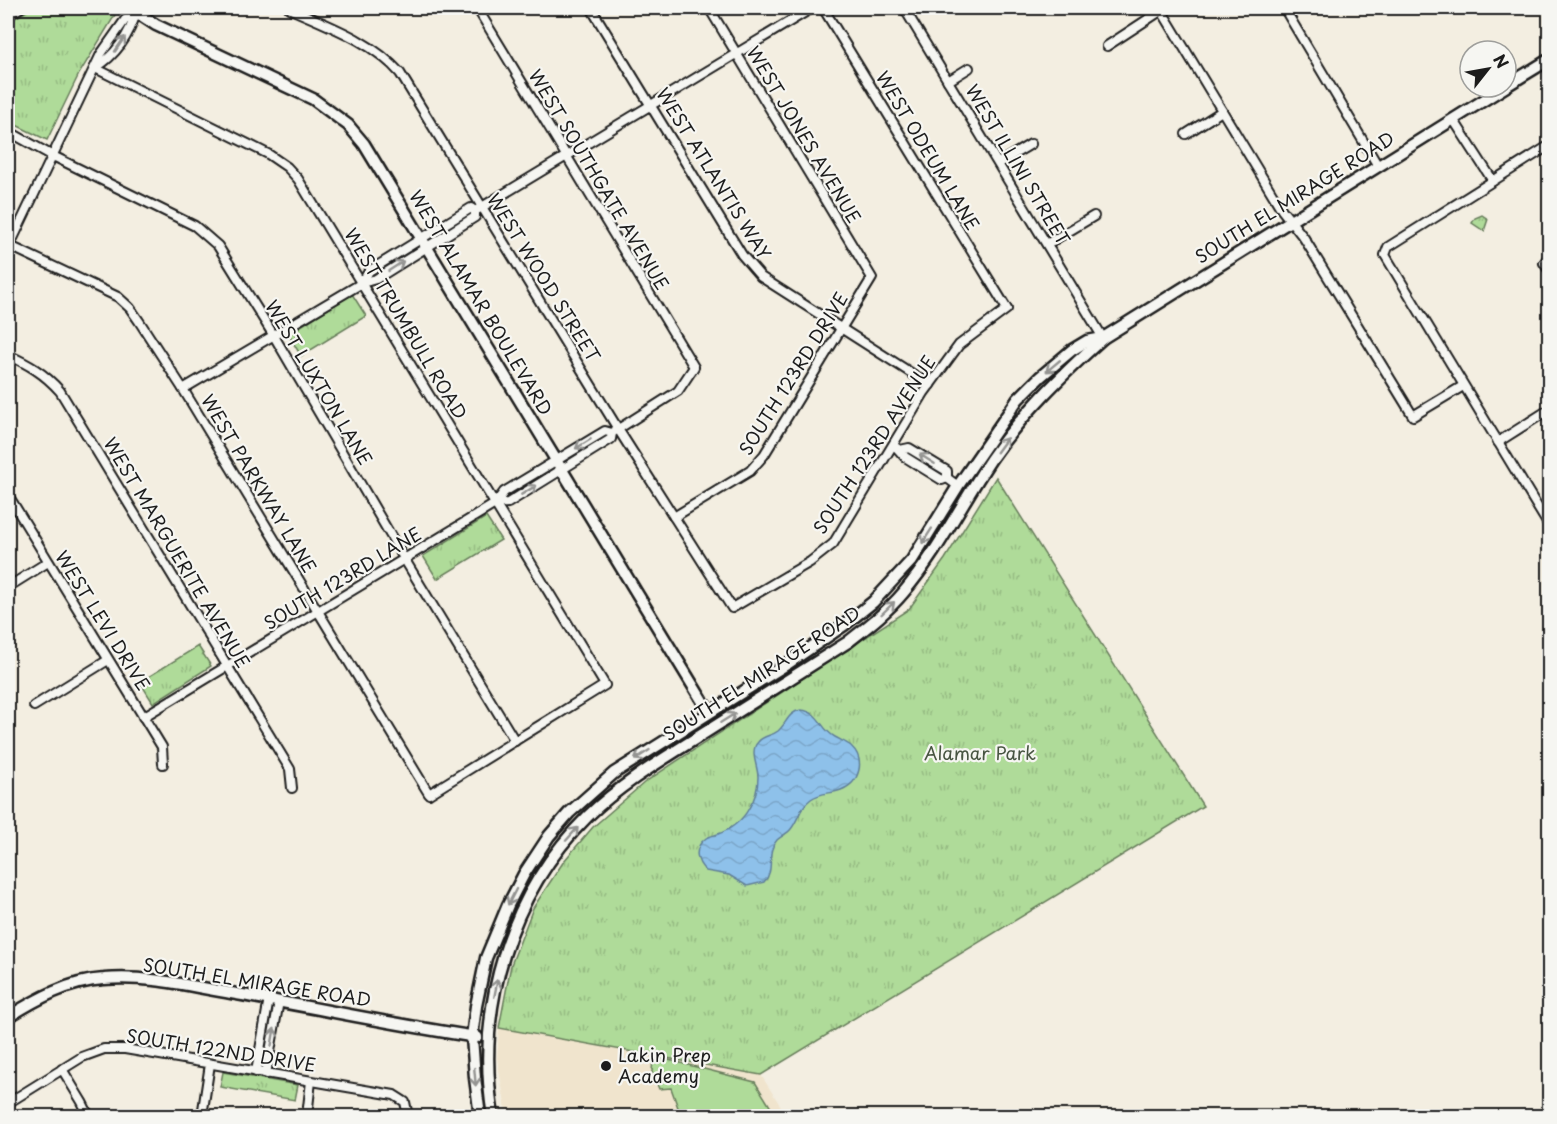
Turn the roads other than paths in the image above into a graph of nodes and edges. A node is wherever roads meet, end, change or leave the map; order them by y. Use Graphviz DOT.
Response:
graph roads {
  1 [pos="20,8"];
  2 [pos="289,8"];
  3 [pos="477,8"];
  4 [pos="591,8"];
  5 [pos="709,8"];
  6 [pos="812,8"];
  7 [pos="823,8"];
  8 [pos="904,8"];
  9 [pos="1284,8"];
  10 [pos="1161,9"];
  11 [pos="133,10"];
  12 [pos="8,15"];
  13 [pos="1107,46"];
  14 [pos="736,53"];
  15 [pos="1550,59"];
  16 [pos="95,68"];
  17 [pos="969,68"];
  18 [pos="1518,79"];
  19 [pos="948,81"];
  20 [pos="1486,99"];
  21 [pos="651,105"];
  22 [pos="1222,111"];
  23 [pos="1453,119"];
  24 [pos="8,131"];
  25 [pos="1186,134"];
  26 [pos="1031,144"];
  27 [pos="1550,146"];
  28 [pos="51,155"];
  29 [pos="567,156"];
  30 [pos="999,163"];
  31 [pos="1378,166"];
  32 [pos="1493,181"];
  33 [pos="478,209"];
  34 [pos="1094,216"];
  35 [pos="1292,220"];
  36 [pos="425,242"];
  37 [pos="1047,244"];
  38 [pos="8,246"];
  39 [pos="1547,257"];
  40 [pos="1550,272"];
  41 [pos="872,278"];
  42 [pos="362,283"];
  43 [pos="1007,309"];
  44 [pos="842,328"];
  45 [pos="274,336"];
  46 [pos="1103,338"];
  47 [pos="8,355"];
  48 [pos="694,368"];
  49 [pos="930,385"];
  50 [pos="1463,386"];
  51 [pos="183,389"];
  52 [pos="1550,409"];
  53 [pos="615,431"];
  54 [pos="1498,442"];
  55 [pos="897,448"];
  56 [pos="558,466"];
  57 [pos="958,486"];
  58 [pos="8,495"];
  59 [pos="495,504"];
  60 [pos="674,517"];
  61 [pos="1548,520"];
  62 [pos="405,560"];
  63 [pos="48,562"];
  64 [pos="8,588"];
  65 [pos="732,608"];
  66 [pos="317,611"];
  67 [pos="108,660"];
  68 [pos="228,666"];
  69 [pos="34,706"];
  70 [pos="709,712"];
  71 [pos="143,717"];
  72 [pos="515,741"];
  73 [pos="163,764"];
  74 [pos="292,788"];
  75 [pos="274,1000"];
  76 [pos="8,1017"];
  77 [pos="472,1037"];
  78 [pos="488,1039"];
  79 [pos="210,1064"];
  80 [pos="62,1069"];
  81 [pos="256,1072"];
  82 [pos="266,1074"];
  83 [pos="311,1081"];
  84 [pos="8,1103"];
  85 [pos="89,1116"];
  86 [pos="202,1116"];
  87 [pos="307,1116"];
  88 [pos="408,1116"];
  89 [pos="480,1116"];
  90 [pos="493,1116"];
  1 -- 12 [label="street"];
  2 -- 33 [label="street, WEST WOOD STREET"];
  3 -- 29 [label="street, WEST SOUTHGATE AVENUE"];
  4 -- 21 [label="street, WEST ATLANTIS WAY"];
  5 -- 14 [label="street, WEST JONES AVENUE"];
  6 -- 14 [label="street"];
  7 -- 43 [label="street, WEST ODEUM LANE"];
  8 -- 19 [label="street, WEST ILLINI STREET"];
  9 -- 31 [label="street"];
  10 -- 13 [label="street"];
  10 -- 22 [label="street"];
  11 -- 16 [label="street"];
  11 -- 36 [label="main road, WEST ALAMAR BOULEVARD"];
  14 -- 21 [label="street"];
  14 -- 41 [label="street, WEST JONES AVENUE"];
  15 -- 18 [label="main road, SOUTH EL MIRAGE ROAD"];
  16 -- 28 [label="street"];
  16 -- 42 [label="street, WEST TRUMBULL ROAD"];
  17 -- 19 [label="street"];
  19 -- 30 [label="street, WEST ILLINI STREET"];
  20 -- 23 [label="main road, SOUTH EL MIRAGE ROAD"];
  21 -- 29 [label="street"];
  21 -- 44 [label="street, WEST ATLANTIS WAY"];
  22 -- 25 [label="street"];
  22 -- 35 [label="street"];
  23 -- 31 [label="main road, SOUTH EL MIRAGE ROAD"];
  23 -- 32 [label="street"];
  24 -- 28 [label="street, WEST LUXTON LANE"];
  26 -- 30 [label="street"];
  27 -- 32 [label="street"];
  28 -- 38 [label="street"];
  28 -- 45 [label="street, WEST LUXTON LANE"];
  29 -- 33 [label="street"];
  29 -- 48 [label="street, WEST SOUTHGATE AVENUE"];
  30 -- 37 [label="street, WEST ILLINI STREET"];
  31 -- 35 [label="main road, SOUTH EL MIRAGE ROAD"];
  32 -- 50 [label="street"];
  33 -- 36 [label="street"];
  33 -- 53 [label="street, WEST WOOD STREET"];
  34 -- 37 [label="street"];
  35 -- 46 [label="main road, SOUTH EL MIRAGE ROAD"];
  35 -- 50 [label="street"];
  36 -- 42 [label="street"];
  36 -- 56 [label="main road, WEST ALAMAR BOULEVARD"];
  37 -- 46 [label="street, WEST ILLINI STREET"];
  38 -- 51 [label="street, WEST PARKWAY LANE"];
  39 -- 40 [label="street"];
  41 -- 44 [label="street, SOUTH 123RD DRIVE"];
  42 -- 45 [label="street"];
  42 -- 59 [label="street, WEST TRUMBULL ROAD"];
  43 -- 49 [label="street, SOUTH 123RD AVENUE"];
  44 -- 49 [label="street, WEST ATLANTIS WAY"];
  44 -- 60 [label="street, SOUTH 123RD DRIVE"];
  45 -- 51 [label="street"];
  45 -- 62 [label="street, WEST LUXTON LANE"];
  46 -- 57 [label="main road, SOUTH EL MIRAGE ROAD, one-way"];
  78 -- 46 [label="main road, SOUTH EL MIRAGE ROAD, one-way"];
  47 -- 68 [label="street, WEST MARGUERITE AVENUE"];
  48 -- 53 [label="street, SOUTH 123RD LANE"];
  49 -- 55 [label="street, SOUTH 123RD AVENUE"];
  50 -- 54 [label="street"];
  51 -- 66 [label="street, WEST PARKWAY LANE"];
  52 -- 54 [label="street"];
  53 -- 56 [label="street, SOUTH 123RD LANE"];
  53 -- 60 [label="street, WEST WOOD STREET"];
  54 -- 61 [label="street"];
  55 -- 57 [label="street"];
  55 -- 65 [label="street, SOUTH 123RD AVENUE"];
  56 -- 59 [label="street, SOUTH 123RD LANE"];
  56 -- 70 [label="main road, WEST ALAMAR BOULEVARD"];
  57 -- 70 [label="main road, SOUTH EL MIRAGE ROAD, one-way"];
  58 -- 63 [label="street, WEST LEVI DRIVE"];
  59 -- 62 [label="street, SOUTH 123RD LANE"];
  59 -- 72 [label="street, WEST TRUMBULL ROAD"];
  60 -- 65 [label="street, WEST WOOD STREET"];
  62 -- 66 [label="street, SOUTH 123RD LANE"];
  62 -- 72 [label="street, WEST LUXTON LANE"];
  63 -- 64 [label="street"];
  63 -- 67 [label="street, WEST LEVI DRIVE"];
  66 -- 68 [label="street, SOUTH 123RD LANE"];
  66 -- 72 [label="street, WEST PARKWAY LANE"];
  67 -- 69 [label="street"];
  67 -- 71 [label="street, WEST LEVI DRIVE"];
  68 -- 71 [label="street, SOUTH 123RD LANE"];
  68 -- 74 [label="street, WEST MARGUERITE AVENUE"];
  70 -- 77 [label="main road, SOUTH EL MIRAGE ROAD, one-way"];
  71 -- 73 [label="street, WEST LEVI DRIVE"];
  75 -- 76 [label="main road, SOUTH EL MIRAGE ROAD"];
  75 -- 77 [label="main road, SOUTH EL MIRAGE ROAD"];
  75 -- 81 [label="street"];
  82 -- 75 [label="street, one-way"];
  77 -- 78 [label="main road, SOUTH EL MIRAGE ROAD"];
  77 -- 89 [label="main road, one-way"];
  78 -- 90 [label="main road"];
  79 -- 80 [label="street, SOUTH 122ND DRIVE"];
  79 -- 81 [label="street, SOUTH 122ND DRIVE"];
  79 -- 86 [label="street"];
  80 -- 84 [label="street, SOUTH 122ND DRIVE"];
  80 -- 85 [label="street"];
  81 -- 82 [label="street, SOUTH 122ND DRIVE"];
  82 -- 83 [label="street, SOUTH 122ND DRIVE"];
  83 -- 87 [label="street"];
  83 -- 88 [label="street, SOUTH 122ND DRIVE"];
}
